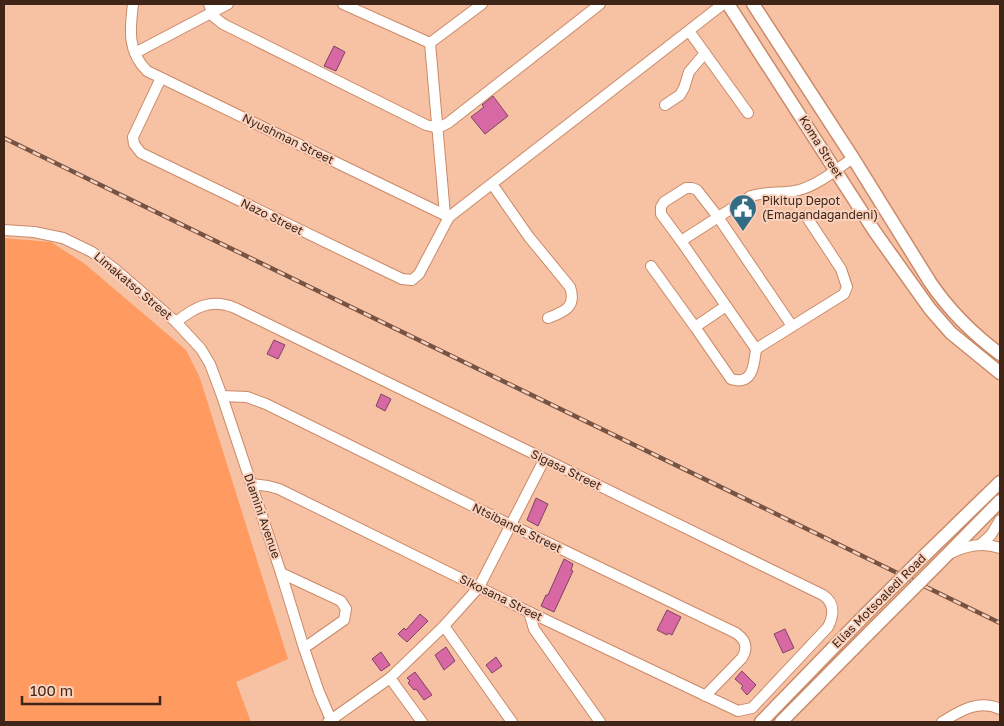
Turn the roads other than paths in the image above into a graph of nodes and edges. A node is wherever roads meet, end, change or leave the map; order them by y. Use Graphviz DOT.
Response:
graph roads {
  1 [pos="132,4"];
  2 [pos="228,4"];
  3 [pos="343,4"];
  4 [pos="482,4"];
  5 [pos="600,4"];
  6 [pos="723,4"];
  7 [pos="728,4"];
  8 [pos="753,4"];
  9 [pos="210,8"];
  10 [pos="689,31"];
  11 [pos="430,43"];
  12 [pos="135,53"];
  13 [pos="705,53"];
  14 [pos="161,78"];
  15 [pos="665,105"];
  16 [pos="748,113"];
  17 [pos="438,128"];
  18 [pos="853,158"];
  19 [pos="835,170"];
  20 [pos="492,184"];
  21 [pos="447,216"];
  22 [pos="806,216"];
  23 [pos="718,217"];
  24 [pos="4,230"];
  25 [pos="681,241"];
  26 [pos="650,266"];
  27 [pos="726,306"];
  28 [pos="548,318"];
  29 [pos="176,322"];
  30 [pos="792,326"];
  31 [pos="695,327"];
  32 [pos="756,349"];
  33 [pos="998,351"];
  34 [pos="1000,373"];
  35 [pos="222,396"];
  36 [pos="544,460"];
  37 [pos="1000,482"];
  38 [pos="251,484"];
  39 [pos="1000,501"];
  40 [pos="1000,520"];
  41 [pos="511,525"];
  42 [pos="995,530"];
  43 [pos="1000,542"];
  44 [pos="981,544"];
  45 [pos="1000,548"];
  46 [pos="946,555"];
  47 [pos="281,573"];
  48 [pos="479,587"];
  49 [pos="529,612"];
  50 [pos="444,626"];
  51 [pos="304,648"];
  52 [pos="390,678"];
  53 [pos="705,696"];
  54 [pos="752,708"];
  55 [pos="1000,709"];
  56 [pos="330,721"];
  57 [pos="422,722"];
  58 [pos="512,722"];
  59 [pos="600,722"];
  60 [pos="760,722"];
  61 [pos="781,722"];
  62 [pos="942,722"];
  1 -- 12 [label="street"];
  2 -- 9 [label="street"];
  3 -- 11 [label="street"];
  4 -- 11 [label="street"];
  5 -- 17 [label="street"];
  6 -- 10 [label="street"];
  7 -- 19 [label="main road, Koma Street"];
  8 -- 18 [label="main road, Koma Street"];
  9 -- 12 [label="street"];
  9 -- 17 [label="street"];
  10 -- 13 [label="street"];
  10 -- 20 [label="street"];
  11 -- 17 [label="street"];
  12 -- 14 [label="street, Nyushman Street"];
  13 -- 15 [label="street"];
  13 -- 16 [label="street"];
  14 -- 21 [label="street, Nyushman Street"];
  14 -- 21 [label="street, Nazo Street"];
  17 -- 21 [label="street"];
  18 -- 19 [label="street"];
  18 -- 33 [label="main road, Koma Street"];
  19 -- 23 [label="street"];
  19 -- 34 [label="main road, Koma Street"];
  20 -- 21 [label="street"];
  20 -- 28 [label="street"];
  22 -- 30 [label="street"];
  23 -- 25 [label="street"];
  23 -- 25 [label="street"];
  23 -- 30 [label="street"];
  24 -- 29 [label="street, Limakatso Street"];
  25 -- 27 [label="street"];
  26 -- 31 [label="street"];
  27 -- 31 [label="street"];
  27 -- 32 [label="street"];
  29 -- 35 [label="street, Dlamini Avenue"];
  29 -- 36 [label="street, Sigasa Street"];
  30 -- 32 [label="street"];
  31 -- 32 [label="street"];
  35 -- 38 [label="street, Dlamini Avenue"];
  35 -- 41 [label="street, Ntsibande Street"];
  36 -- 41 [label="street"];
  36 -- 54 [label="street, Sigasa Street"];
  37 -- 60 [label="main road, Elias Motsoaledi Road, bridge"];
  38 -- 47 [label="street, Dlamini Avenue"];
  38 -- 48 [label="street, Sikosana Street"];
  39 -- 46 [label="main road, Elias Motsoaledi Road"];
  40 -- 42 [label="street"];
  41 -- 48 [label="street"];
  41 -- 53 [label="street, Ntsibande Street"];
  42 -- 43 [label="street"];
  42 -- 44 [label="street"];
  44 -- 45 [label="street"];
  44 -- 46 [label="street"];
  46 -- 61 [label="main road, Elias Motsoaledi Road, bridge"];
  47 -- 51 [label="street, Dlamini Avenue"];
  47 -- 51 [label="street"];
  48 -- 49 [label="street, Sikosana Street"];
  48 -- 50 [label="street"];
  49 -- 53 [label="street, Sikosana Street"];
  49 -- 59 [label="street"];
  50 -- 52 [label="street"];
  50 -- 58 [label="street"];
  51 -- 56 [label="street, Dlamini Avenue"];
  52 -- 56 [label="street"];
  52 -- 57 [label="street"];
  53 -- 54 [label="street, Sikosana Street"];
  55 -- 62 [label="street"];
}
